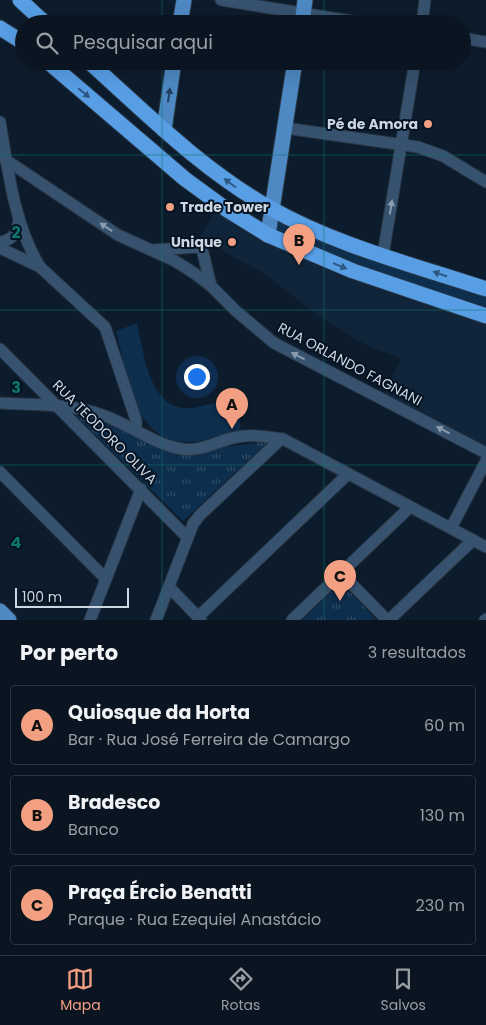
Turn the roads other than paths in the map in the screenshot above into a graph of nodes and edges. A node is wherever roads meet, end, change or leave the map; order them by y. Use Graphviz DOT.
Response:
graph roads {
  1 [pos="20,0"];
  2 [pos="184,0"];
  3 [pos="221,0"];
  4 [pos="426,0"];
  5 [pos="303,12"];
  6 [pos="36,15"];
  7 [pos="182,15"];
  8 [pos="320,15"];
  9 [pos="424,15"];
  10 [pos="0,28"];
  11 [pos="15,37"];
  12 [pos="471,40"];
  13 [pos="486,42"];
  14 [pos="57,70"];
  15 [pos="98,70"];
  16 [pos="173,70"];
  17 [pos="294,70"];
  18 [pos="413,70"];
  19 [pos="101,108"];
  20 [pos="0,122"];
  21 [pos="284,128"];
  22 [pos="164,130"];
  23 [pos="400,144"];
  24 [pos="3,158"];
  25 [pos="486,182"];
  26 [pos="271,209"];
  27 [pos="19,214"];
  28 [pos="268,235"];
  29 [pos="0,242"];
  30 [pos="0,248"];
  31 [pos="149,250"];
  32 [pos="383,255"];
  33 [pos="40,267"];
  34 [pos="462,282"];
  35 [pos="486,284"];
  36 [pos="211,286"];
  37 [pos="486,289"];
  38 [pos="486,316"];
  39 [pos="0,349"];
  40 [pos="0,403"];
  41 [pos="57,406"];
  42 [pos="136,430"];
  43 [pos="281,439"];
  44 [pos="486,453"];
  45 [pos="486,461"];
  46 [pos="0,472"];
  47 [pos="348,474"];
  48 [pos="141,489"];
  49 [pos="410,507"];
  50 [pos="451,528"];
  51 [pos="187,537"];
  52 [pos="473,540"];
  53 [pos="486,547"];
  54 [pos="341,573"];
  55 [pos="106,579"];
  56 [pos="169,587"];
  57 [pos="0,611"];
  58 [pos="199,618"];
  59 [pos="9,620"];
  60 [pos="90,620"];
  61 [pos="156,620"];
  62 [pos="292,620"];
  63 [pos="388,620"];
  1 -- 6 [label="highway"];
  2 -- 7 [label="main road"];
  3 -- 5 [label="street"];
  4 -- 9 [label="street"];
  5 -- 8 [label="street"];
  10 -- 11 [label="highway"];
  12 -- 13 [label="street"];
  14 -- 19 [label="highway, one-way"];
  15 -- 22 [label="highway"];
  22 -- 16 [label="main road, one-way"];
  17 -- 21 [label="main road"];
  18 -- 23 [label="street"];
  19 -- 22 [label="highway"];
  19 -- 28 [label="highway"];
  20 -- 24 [label="street"];
  21 -- 23 [label="street"];
  21 -- 26 [label="main road"];
  26 -- 22 [label="highway, one-way"];
  23 -- 25 [label="street"];
  32 -- 23 [label="street, one-way"];
  24 -- 27 [label="street"];
  31 -- 24 [label="street, RUA ORLANDO FAGNANI, one-way"];
  26 -- 28 [label="main road"];
  26 -- 32 [label="highway"];
  27 -- 29 [label="street"];
  27 -- 33 [label="street"];
  28 -- 38 [label="highway, one-way"];
  30 -- 33 [label="street"];
  31 -- 36 [label="street, RUA ORLANDO FAGNANI"];
  31 -- 36 [label="street"];
  34 -- 32 [label="highway, one-way"];
  33 -- 42 [label="street"];
  34 -- 35 [label="street"];
  34 -- 37 [label="highway"];
  44 -- 36 [label="street, RUA ORLANDO FAGNANI, one-way"];
  39 -- 41 [label="street, RUA TEODORO OLIVA"];
  40 -- 41 [label="street"];
  41 -- 42 [label="street"];
  41 -- 48 [label="street, RUA TEODORO OLIVA"];
  42 -- 43 [label="street"];
  43 -- 47 [label="street"];
  43 -- 51 [label="street"];
  45 -- 50 [label="street"];
  46 -- 55 [label="street"];
  47 -- 49 [label="street"];
  47 -- 58 [label="street"];
  48 -- 51 [label="street, RUA TEODORO OLIVA"];
  48 -- 55 [label="street"];
  49 -- 50 [label="street"];
  49 -- 54 [label="street"];
  50 -- 52 [label="street"];
  51 -- 56 [label="street"];
  52 -- 53 [label="street"];
  52 -- 63 [label="street"];
  54 -- 62 [label="street"];
  54 -- 63 [label="street"];
  55 -- 60 [label="street"];
  56 -- 58 [label="street"];
  56 -- 61 [label="street"];
  57 -- 59 [label="main road"];
}
